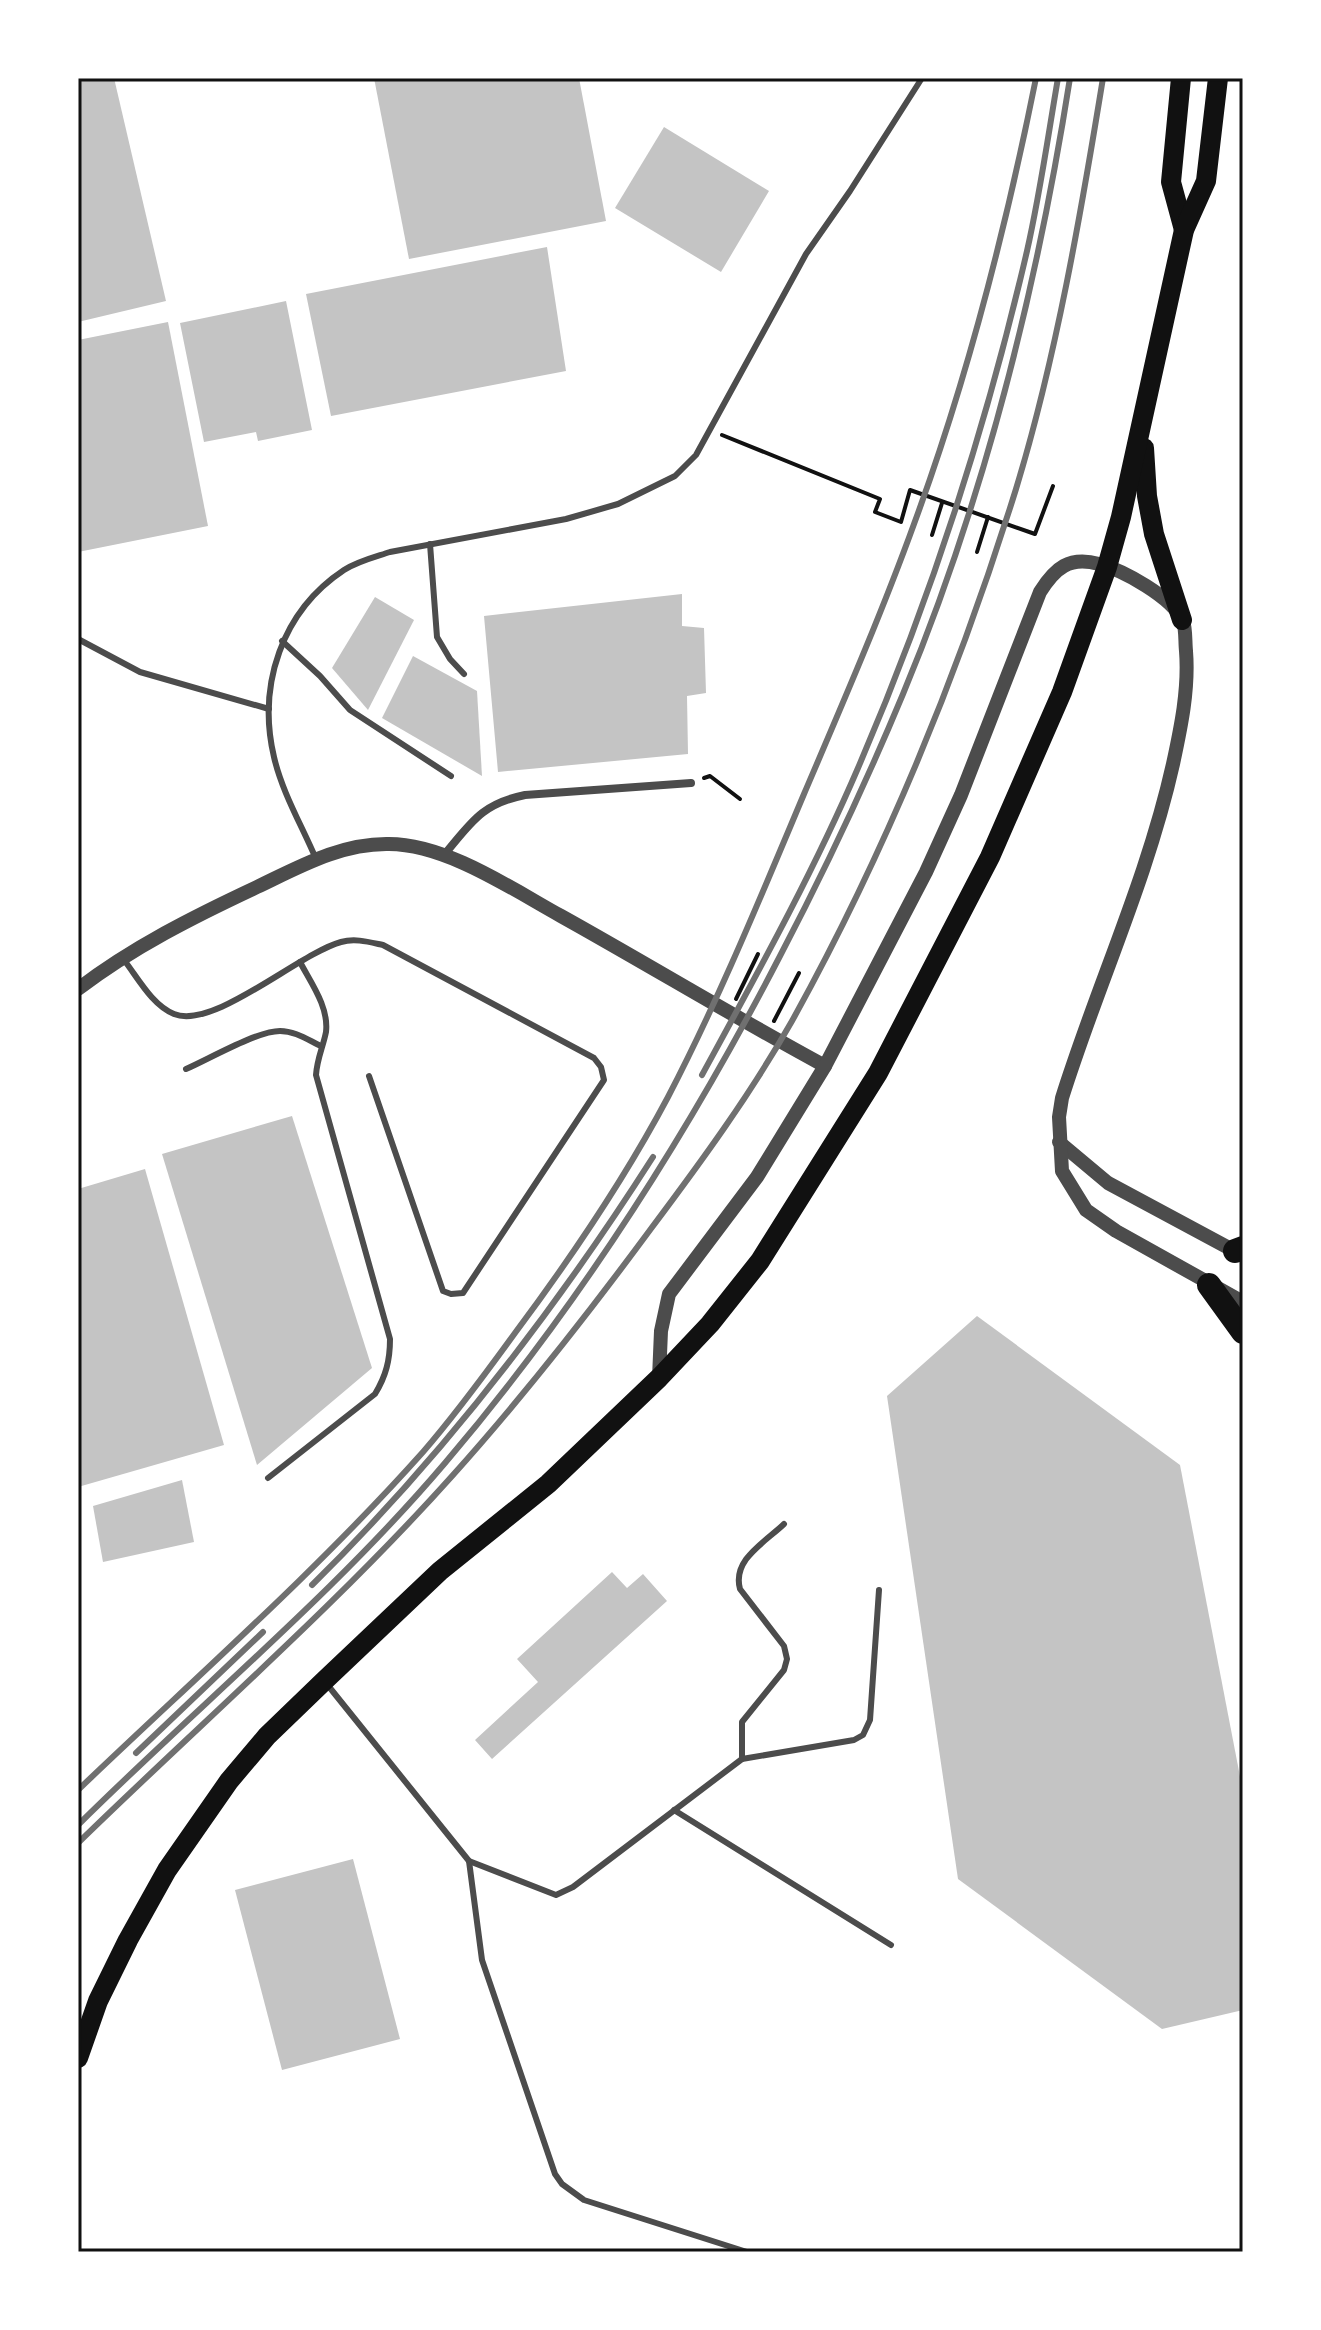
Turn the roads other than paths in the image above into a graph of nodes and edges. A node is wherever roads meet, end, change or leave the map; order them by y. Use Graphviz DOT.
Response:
graph roads {
  1 [pos="922,78"];
  2 [pos="1181,78"];
  3 [pos="1218,78"];
  4 [pos="1184,230"];
  5 [pos="1142,420"];
  6 [pos="430,544"];
  7 [pos="1107,567"];
  8 [pos="1182,620"];
  9 [pos="78,639"];
  10 [pos="282,641"];
  11 [pos="464,674"];
  12 [pos="269,709"];
  13 [pos="451,776"];
  14 [pos="691,783"];
  15 [pos="443,856"];
  16 [pos="316,859"];
  17 [pos="122,957"];
  18 [pos="300,962"];
  19 [pos="78,989"];
  20 [pos="321,1046"];
  21 [pos="825,1066"];
  22 [pos="186,1069"];
  23 [pos="369,1076"];
  24 [pos="1059,1142"];
  25 [pos="1240,1252"];
  26 [pos="1209,1285"];
  27 [pos="1243,1302"];
  28 [pos="1243,1332"];
  29 [pos="659,1378"];
  30 [pos="268,1478"];
  31 [pos="784,1524"];
  32 [pos="879,1590"];
  33 [pos="324,1681"];
  34 [pos="742,1759"];
  35 [pos="674,1810"];
  36 [pos="469,1861"];
  37 [pos="891,1945"];
  38 [pos="78,2058"];
  39 [pos="747,2252"];
  1 -- 6 [label="lane"];
  2 -- 4 [label="main road"];
  3 -- 4 [label="main road"];
  4 -- 5 [label="main road"];
  5 -- 7 [label="main road"];
  5 -- 8 [label="main road"];
  6 -- 10 [label="lane"];
  6 -- 11 [label="lane"];
  7 -- 8 [label="street"];
  7 -- 21 [label="street"];
  7 -- 29 [label="main road"];
  8 -- 24 [label="street"];
  9 -- 12 [label="lane"];
  10 -- 12 [label="lane"];
  10 -- 13 [label="lane"];
  12 -- 16 [label="lane"];
  14 -- 15 [label="street"];
  15 -- 16 [label="street"];
  15 -- 21 [label="street"];
  16 -- 17 [label="street"];
  17 -- 18 [label="lane"];
  17 -- 19 [label="street"];
  18 -- 20 [label="lane"];
  18 -- 23 [label="lane"];
  20 -- 22 [label="lane"];
  20 -- 30 [label="lane"];
  21 -- 29 [label="street"];
  24 -- 25 [label="street"];
  24 -- 26 [label="street"];
  26 -- 27 [label="street"];
  26 -- 28 [label="highway"];
  29 -- 33 [label="main road"];
  31 -- 34 [label="lane"];
  32 -- 34 [label="lane"];
  33 -- 36 [label="lane"];
  33 -- 38 [label="main road"];
  34 -- 35 [label="lane"];
  35 -- 36 [label="lane"];
  35 -- 37 [label="lane"];
  36 -- 39 [label="lane"];
}
